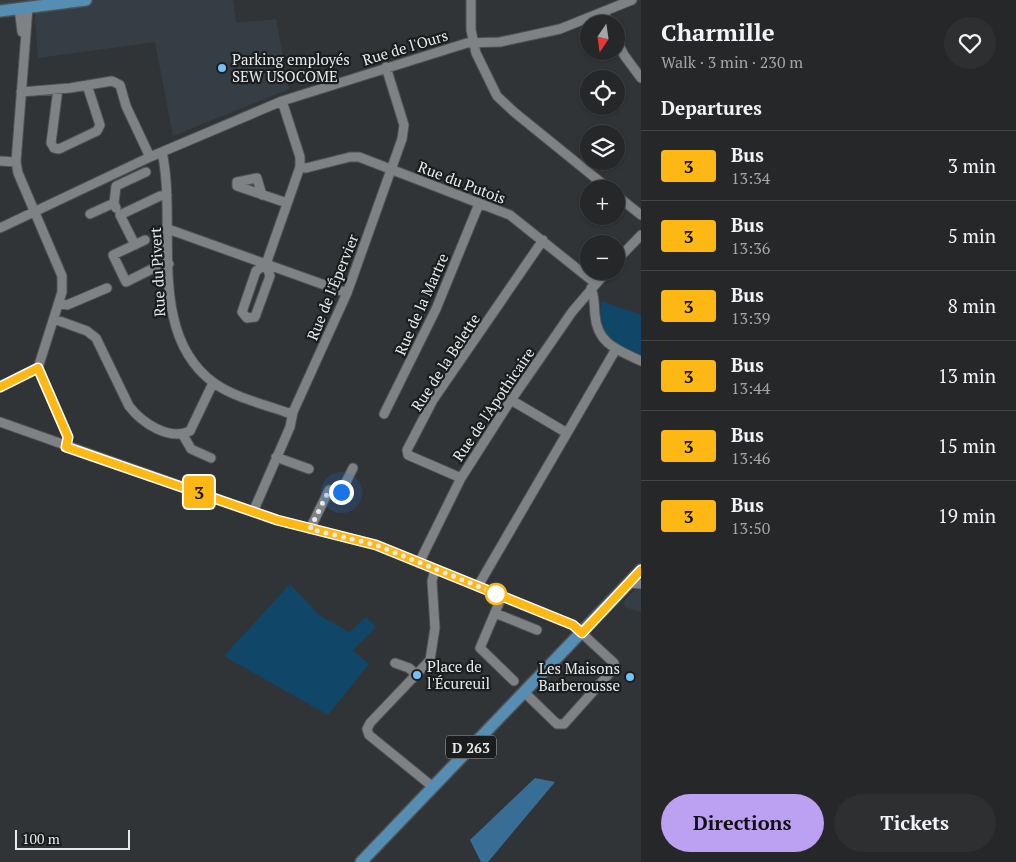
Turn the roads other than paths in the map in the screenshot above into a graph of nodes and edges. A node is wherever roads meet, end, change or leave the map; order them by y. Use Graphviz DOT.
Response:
graph roads {
  1 [pos="86,0"];
  2 [pos="471,0"];
  3 [pos="632,0"];
  4 [pos="23,8"];
  5 [pos="0,11"];
  6 [pos="604,12"];
  7 [pos="605,15"];
  8 [pos="474,42"];
  9 [pos="625,56"];
  10 [pos="386,67"];
  11 [pos="641,78"];
  12 [pos="87,85"];
  13 [pos="58,89"];
  14 [pos="20,92"];
  15 [pos="282,101"];
  16 [pos="162,152"];
  17 [pos="150,157"];
  18 [pos="0,161"];
  19 [pos="16,162"];
  20 [pos="300,167"];
  21 [pos="127,168"];
  22 [pos="392,169"];
  23 [pos="146,172"];
  24 [pos="133,178"];
  25 [pos="598,180"];
  26 [pos="168,195"];
  27 [pos="262,195"];
  28 [pos="625,202"];
  29 [pos="114,203"];
  30 [pos="287,203"];
  31 [pos="479,204"];
  32 [pos="34,211"];
  33 [pos="90,214"];
  34 [pos="641,214"];
  35 [pos="120,215"];
  36 [pos="0,228"];
  37 [pos="168,229"];
  38 [pos="641,235"];
  39 [pos="144,240"];
  40 [pos="543,240"];
  41 [pos="135,245"];
  42 [pos="625,252"];
  43 [pos="169,264"];
  44 [pos="266,264"];
  45 [pos="599,280"];
  46 [pos="593,286"];
  47 [pos="106,288"];
  48 [pos="347,293"];
  49 [pos="59,303"];
  50 [pos="54,319"];
  51 [pos="616,349"];
  52 [pos="641,361"];
  53 [pos="38,368"];
  54 [pos="213,383"];
  55 [pos="0,386"];
  56 [pos="511,400"];
  57 [pos="293,412"];
  58 [pos="384,414"];
  59 [pos="0,422"];
  60 [pos="567,433"];
  61 [pos="182,434"];
  62 [pos="66,447"];
  63 [pos="276,457"];
  64 [pos="210,458"];
  65 [pos="353,468"];
  66 [pos="309,469"];
  67 [pos="461,478"];
  68 [pos="253,512"];
  69 [pos="310,529"];
  70 [pos="419,563"];
  71 [pos="435,570"];
  72 [pos="641,570"];
  73 [pos="629,583"];
  74 [pos="641,584"];
  75 [pos="478,586"];
  76 [pos="502,596"];
  77 [pos="495,613"];
  78 [pos="537,630"];
  79 [pos="582,633"];
  80 [pos="395,663"];
  81 [pos="418,675"];
  82 [pos="514,681"];
  83 [pos="524,692"];
  84 [pos="433,787"];
  85 [pos="361,862"];
  1 -- 4 [label="main road"];
  2 -- 8 [label="street"];
  3 -- 6 [label="street, Rue de l'Ours"];
  4 -- 5 [label="main road"];
  4 -- 14 [label="street"];
  6 -- 7 [label="street"];
  6 -- 8 [label="street, Rue de l'Ours"];
  8 -- 10 [label="street, Rue de l'Ours"];
  8 -- 25 [label="street"];
  9 -- 11 [label="street"];
  10 -- 15 [label="street, Rue de l'Ours"];
  10 -- 22 [label="street, Rue de l'Épervier"];
  12 -- 13 [label="street"];
  12 -- 13 [label="street"];
  12 -- 17 [label="street"];
  13 -- 14 [label="street"];
  14 -- 19 [label="street"];
  15 -- 16 [label="street, Rue de l'Ours"];
  15 -- 20 [label="street"];
  16 -- 17 [label="street, Rue de l'Ours"];
  16 -- 26 [label="street, Rue du Pivert"];
  17 -- 21 [label="street, Rue de l'Ours"];
  18 -- 19 [label="street"];
  19 -- 32 [label="street"];
  20 -- 22 [label="street, Rue du Putois"];
  20 -- 30 [label="street"];
  21 -- 24 [label="street"];
  21 -- 32 [label="street, Rue de l'Ours"];
  22 -- 31 [label="street, Rue du Putois"];
  22 -- 48 [label="street, Rue de l'Épervier"];
  23 -- 24 [label="street"];
  24 -- 29 [label="street"];
  26 -- 35 [label="street"];
  26 -- 37 [label="street, Rue du Pivert"];
  27 -- 30 [label="street"];
  28 -- 34 [label="street"];
  29 -- 33 [label="street"];
  29 -- 35 [label="street"];
  30 -- 44 [label="street"];
  31 -- 40 [label="street, Rue du Putois"];
  31 -- 58 [label="street, Rue de la Martre"];
  32 -- 36 [label="street, Rue de l'Ours"];
  32 -- 49 [label="street"];
  35 -- 41 [label="street"];
  37 -- 43 [label="street, Rue du Pivert"];
  37 -- 44 [label="street"];
  38 -- 42 [label="street"];
  39 -- 41 [label="street"];
  40 -- 46 [label="street, Rue du Putois"];
  40 -- 67 [label="street, Rue de la Belette"];
  41 -- 43 [label="street"];
  43 -- 54 [label="street, Rue du Pivert"];
  44 -- 44 [label="street"];
  44 -- 48 [label="street"];
  45 -- 46 [label="street, Rue de l'Apothicaire"];
  46 -- 51 [label="street"];
  46 -- 56 [label="street, Rue de l'Apothicaire"];
  47 -- 49 [label="street"];
  48 -- 57 [label="street, Rue de l'Épervier"];
  49 -- 50 [label="street"];
  50 -- 53 [label="street"];
  50 -- 61 [label="street"];
  51 -- 52 [label="street"];
  51 -- 60 [label="street"];
  53 -- 55 [label="street"];
  53 -- 62 [label="street"];
  54 -- 57 [label="street, Rue du Pivert"];
  54 -- 61 [label="street"];
  56 -- 60 [label="street"];
  56 -- 67 [label="street, Rue de l'Apothicaire"];
  57 -- 63 [label="street, Rue de l'Épervier"];
  59 -- 62 [label="street"];
  60 -- 75 [label="street"];
  61 -- 64 [label="street"];
  62 -- 68 [label="street"];
  63 -- 66 [label="street"];
  63 -- 68 [label="street, Rue de l'Épervier"];
  65 -- 69 [label="street"];
  67 -- 70 [label="street, Rue de l'Apothicaire"];
  68 -- 69 [label="street"];
  69 -- 70 [label="street"];
  70 -- 71 [label="street"];
  71 -- 75 [label="street"];
  71 -- 81 [label="street"];
  72 -- 73 [label="main road, D 263"];
  73 -- 74 [label="street"];
  73 -- 79 [label="main road, D 263"];
  75 -- 76 [label="street"];
  76 -- 77 [label="street"];
  76 -- 79 [label="street"];
  77 -- 78 [label="street"];
  77 -- 82 [label="street"];
  79 -- 83 [label="main road, D 263"];
  79 -- 83 [label="street"];
  80 -- 81 [label="street"];
  81 -- 84 [label="street"];
  83 -- 84 [label="main road, D 263"];
  84 -- 85 [label="main road, D 263"];
}
